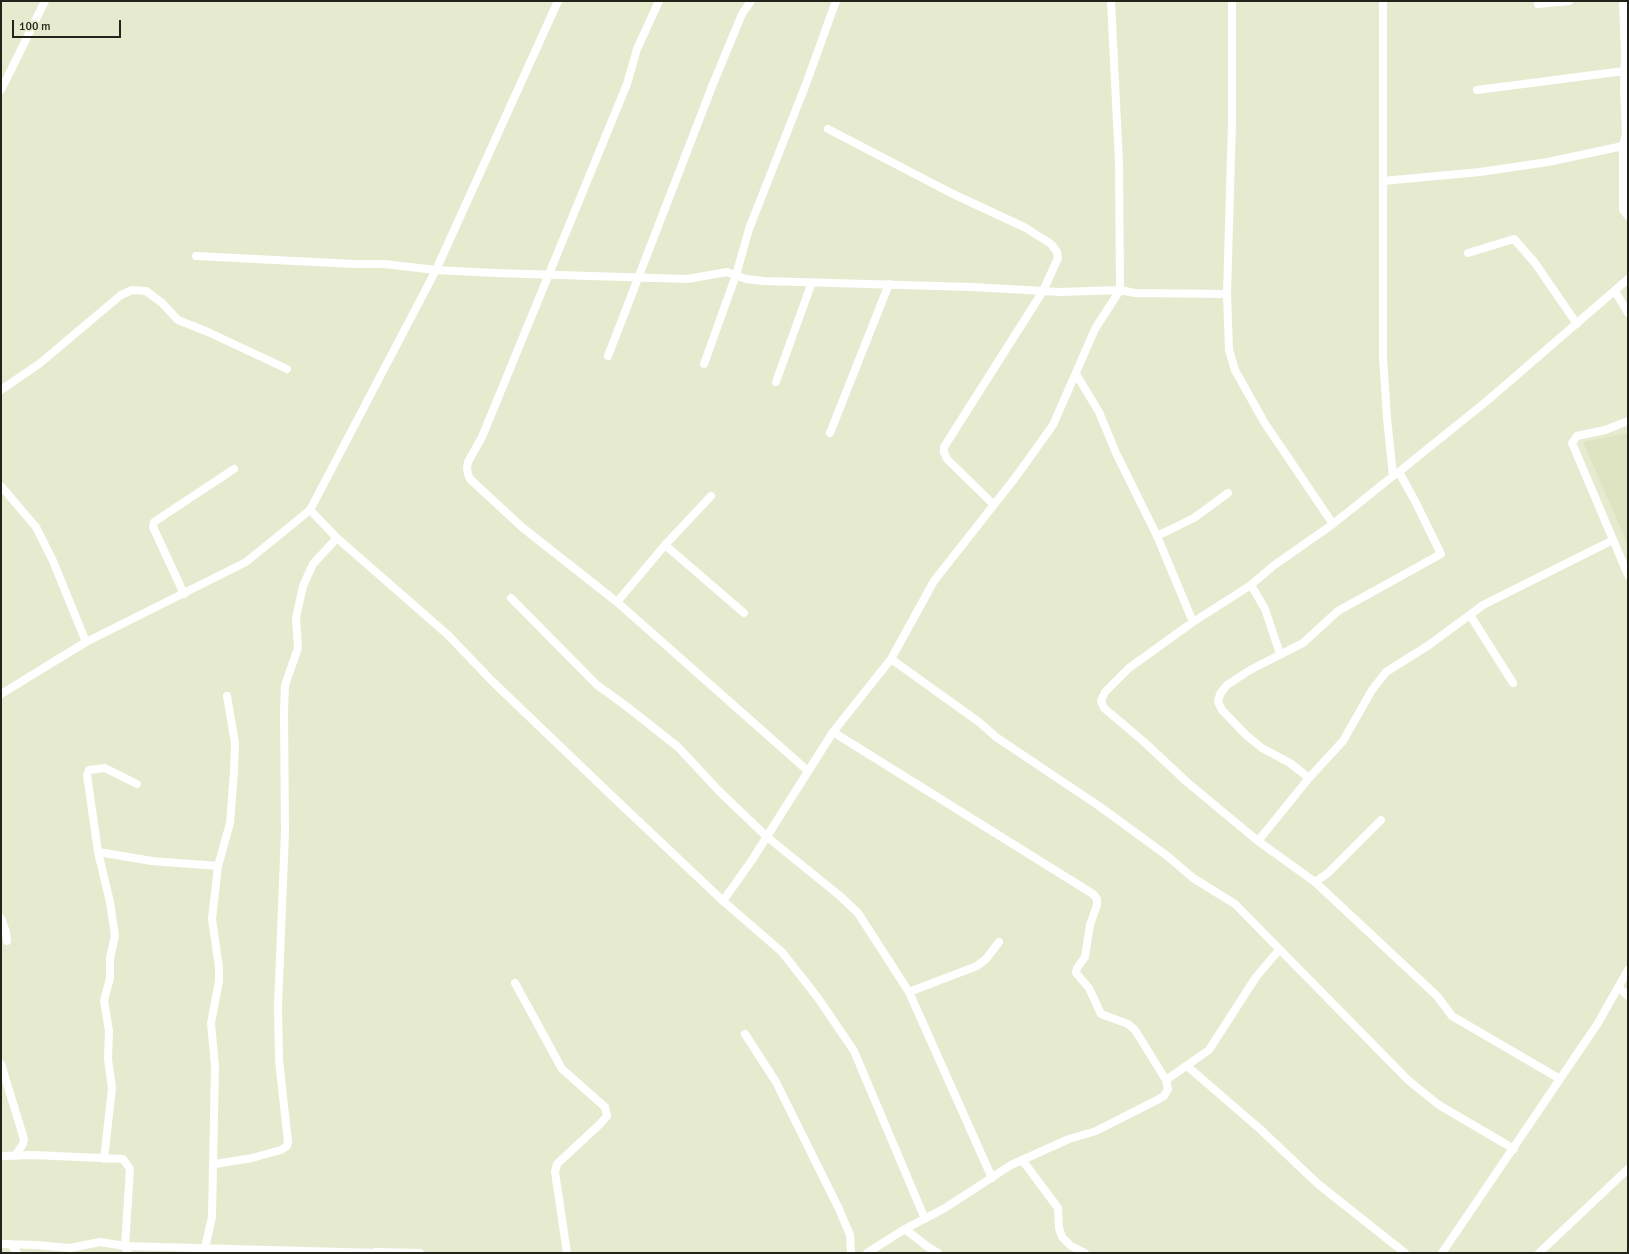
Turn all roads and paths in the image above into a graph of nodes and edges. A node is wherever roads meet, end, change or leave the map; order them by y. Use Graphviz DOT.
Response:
graph roads {
  1 [pos="45,1"];
  2 [pos="558,1"];
  3 [pos="659,1"];
  4 [pos="751,1"];
  5 [pos="836,1"];
  6 [pos="1111,1"];
  7 [pos="1232,1"];
  8 [pos="1383,1"];
  9 [pos="1569,1"];
  10 [pos="1623,1"];
  11 [pos="1538,4"];
  12 [pos="1624,71"];
  13 [pos="1,90"];
  14 [pos="1477,90"];
  15 [pos="828,129"];
  16 [pos="1623,146"];
  17 [pos="1383,181"];
  18 [pos="1628,216"];
  19 [pos="1468,253"];
  20 [pos="196,256"];
  21 [pos="436,270"];
  22 [pos="547,274"];
  23 [pos="736,275"];
  24 [pos="639,277"];
  25 [pos="1628,279"];
  26 [pos="812,282"];
  27 [pos="889,284"];
  28 [pos="1120,290"];
  29 [pos="1043,291"];
  30 [pos="1615,291"];
  31 [pos="1227,294"];
  32 [pos="1628,313"];
  33 [pos="1577,324"];
  34 [pos="608,356"];
  35 [pos="704,364"];
  36 [pos="287,369"];
  37 [pos="1076,374"];
  38 [pos="776,382"];
  39 [pos="1,390"];
  40 [pos="1628,421"];
  41 [pos="830,433"];
  42 [pos="234,468"];
  43 [pos="1396,474"];
  44 [pos="1,486"];
  45 [pos="1228,493"];
  46 [pos="711,496"];
  47 [pos="994,505"];
  48 [pos="310,510"];
  49 [pos="1333,524"];
  50 [pos="1157,536"];
  51 [pos="337,538"];
  52 [pos="1613,540"];
  53 [pos="665,545"];
  54 [pos="1628,575"];
  55 [pos="1251,585"];
  56 [pos="184,594"];
  57 [pos="512,598"];
  58 [pos="617,602"];
  59 [pos="744,613"];
  60 [pos="1470,615"];
  61 [pos="1193,622"];
  62 [pos="86,642"];
  63 [pos="1280,654"];
  64 [pos="891,659"];
  65 [pos="1513,683"];
  66 [pos="1,694"];
  67 [pos="227,696"];
  68 [pos="833,732"];
  69 [pos="808,771"];
  70 [pos="1309,778"];
  71 [pos="137,784"];
  72 [pos="1380,820"];
  73 [pos="766,836"];
  74 [pos="1258,841"];
  75 [pos="98,852"];
  76 [pos="218,866"];
  77 [pos="1315,882"];
  78 [pos="723,901"];
  79 [pos="1,918"];
  80 [pos="7,942"];
  81 [pos="999,942"];
  82 [pos="1279,950"];
  83 [pos="1628,970"];
  84 [pos="515,983"];
  85 [pos="1618,987"];
  86 [pos="909,992"];
  87 [pos="1628,996"];
  88 [pos="745,1034"];
  89 [pos="1,1064"];
  90 [pos="1187,1066"];
  91 [pos="1560,1079"];
  92 [pos="1166,1080"];
  93 [pos="1514,1149"];
  94 [pos="1,1156"];
  95 [pos="15,1156"];
  96 [pos="104,1159"];
  97 [pos="1023,1161"];
  98 [pos="215,1164"];
  99 [pos="1628,1169"];
  100 [pos="992,1178"];
  101 [pos="925,1218"];
  102 [pos="905,1229"];
  103 [pos="1,1244"];
  104 [pos="11,1244"];
  105 [pos="205,1248"];
  106 [pos="127,1249"];
  107 [pos="376,1252"];
  108 [pos="17,1253"];
  109 [pos="420,1253"];
  110 [pos="567,1253"];
  111 [pos="850,1253"];
  112 [pos="867,1253"];
  113 [pos="938,1253"];
  114 [pos="1085,1253"];
  115 [pos="1405,1253"];
  116 [pos="1442,1253"];
  117 [pos="1539,1253"];
  1 -- 13 [label="street"];
  2 -- 21 [label="street"];
  3 -- 22 [label="street"];
  4 -- 24 [label="street"];
  5 -- 23 [label="street"];
  6 -- 28 [label="street"];
  7 -- 31 [label="street"];
  8 -- 17 [label="street"];
  9 -- 11 [label="street"];
  10 -- 12 [label="street"];
  12 -- 14 [label="street"];
  12 -- 16 [label="street"];
  15 -- 29 [label="street"];
  16 -- 17 [label="street"];
  16 -- 18 [label="street"];
  17 -- 43 [label="street"];
  19 -- 33 [label="street"];
  20 -- 21 [label="street"];
  21 -- 22 [label="street"];
  21 -- 48 [label="street"];
  22 -- 24 [label="street"];
  22 -- 58 [label="street"];
  23 -- 24 [label="street"];
  23 -- 26 [label="street"];
  23 -- 35 [label="street"];
  24 -- 34 [label="street"];
  25 -- 30 [label="street"];
  26 -- 27 [label="street"];
  26 -- 38 [label="street"];
  27 -- 29 [label="street"];
  27 -- 41 [label="street"];
  28 -- 29 [label="street"];
  28 -- 31 [label="street"];
  28 -- 37 [label="street"];
  29 -- 47 [label="street"];
  30 -- 32 [label="street"];
  30 -- 33 [label="street"];
  31 -- 49 [label="street"];
  33 -- 43 [label="street"];
  36 -- 39 [label="street"];
  37 -- 47 [label="street"];
  37 -- 50 [label="street"];
  40 -- 52 [label="street"];
  42 -- 56 [label="street"];
  43 -- 49 [label="street"];
  43 -- 63 [label="street"];
  44 -- 62 [label="street"];
  45 -- 50 [label="street"];
  46 -- 53 [label="street"];
  47 -- 64 [label="street"];
  48 -- 51 [label="street"];
  48 -- 56 [label="street"];
  49 -- 55 [label="street"];
  50 -- 61 [label="street"];
  51 -- 78 [label="street"];
  51 -- 98 [label="street"];
  52 -- 54 [label="street"];
  52 -- 60 [label="street"];
  53 -- 58 [label="street"];
  53 -- 59 [label="street"];
  55 -- 61 [label="street"];
  55 -- 63 [label="street"];
  56 -- 62 [label="street"];
  57 -- 73 [label="street"];
  58 -- 69 [label="street"];
  60 -- 65 [label="street"];
  60 -- 70 [label="street"];
  61 -- 74 [label="street"];
  62 -- 66 [label="street"];
  63 -- 70 [label="street"];
  64 -- 68 [label="street"];
  64 -- 82 [label="street"];
  67 -- 76 [label="street"];
  68 -- 69 [label="street"];
  68 -- 92 [label="street"];
  69 -- 73 [label="street"];
  70 -- 74 [label="street"];
  71 -- 75 [label="street"];
  72 -- 77 [label="street"];
  73 -- 78 [label="street"];
  73 -- 86 [label="street"];
  74 -- 77 [label="street"];
  75 -- 76 [label="street"];
  75 -- 96 [label="street"];
  76 -- 98 [label="street"];
  77 -- 91 [label="street"];
  78 -- 101 [label="street"];
  79 -- 80 [label="street"];
  81 -- 86 [label="street"];
  82 -- 90 [label="street"];
  82 -- 93 [label="street"];
  83 -- 85 [label="street"];
  84 -- 110 [label="street"];
  85 -- 87 [label="street"];
  85 -- 91 [label="street"];
  86 -- 100 [label="street"];
  88 -- 111 [label="street"];
  89 -- 95 [label="street"];
  90 -- 92 [label="street"];
  90 -- 115 [label="street"];
  91 -- 93 [label="street"];
  92 -- 97 [label="street"];
  93 -- 116 [label="street"];
  94 -- 95 [label="street"];
  95 -- 96 [label="street"];
  96 -- 106 [label="street"];
  97 -- 100 [label="street"];
  97 -- 114 [label="street"];
  98 -- 105 [label="street"];
  99 -- 117 [label="street"];
  100 -- 101 [label="street"];
  101 -- 102 [label="street"];
  102 -- 112 [label="street"];
  102 -- 113 [label="street"];
  103 -- 104 [label="street"];
  104 -- 106 [label="street"];
  104 -- 108 [label="street"];
  105 -- 106 [label="street"];
  105 -- 107 [label="street"];
  107 -- 109 [label="street"];
}
